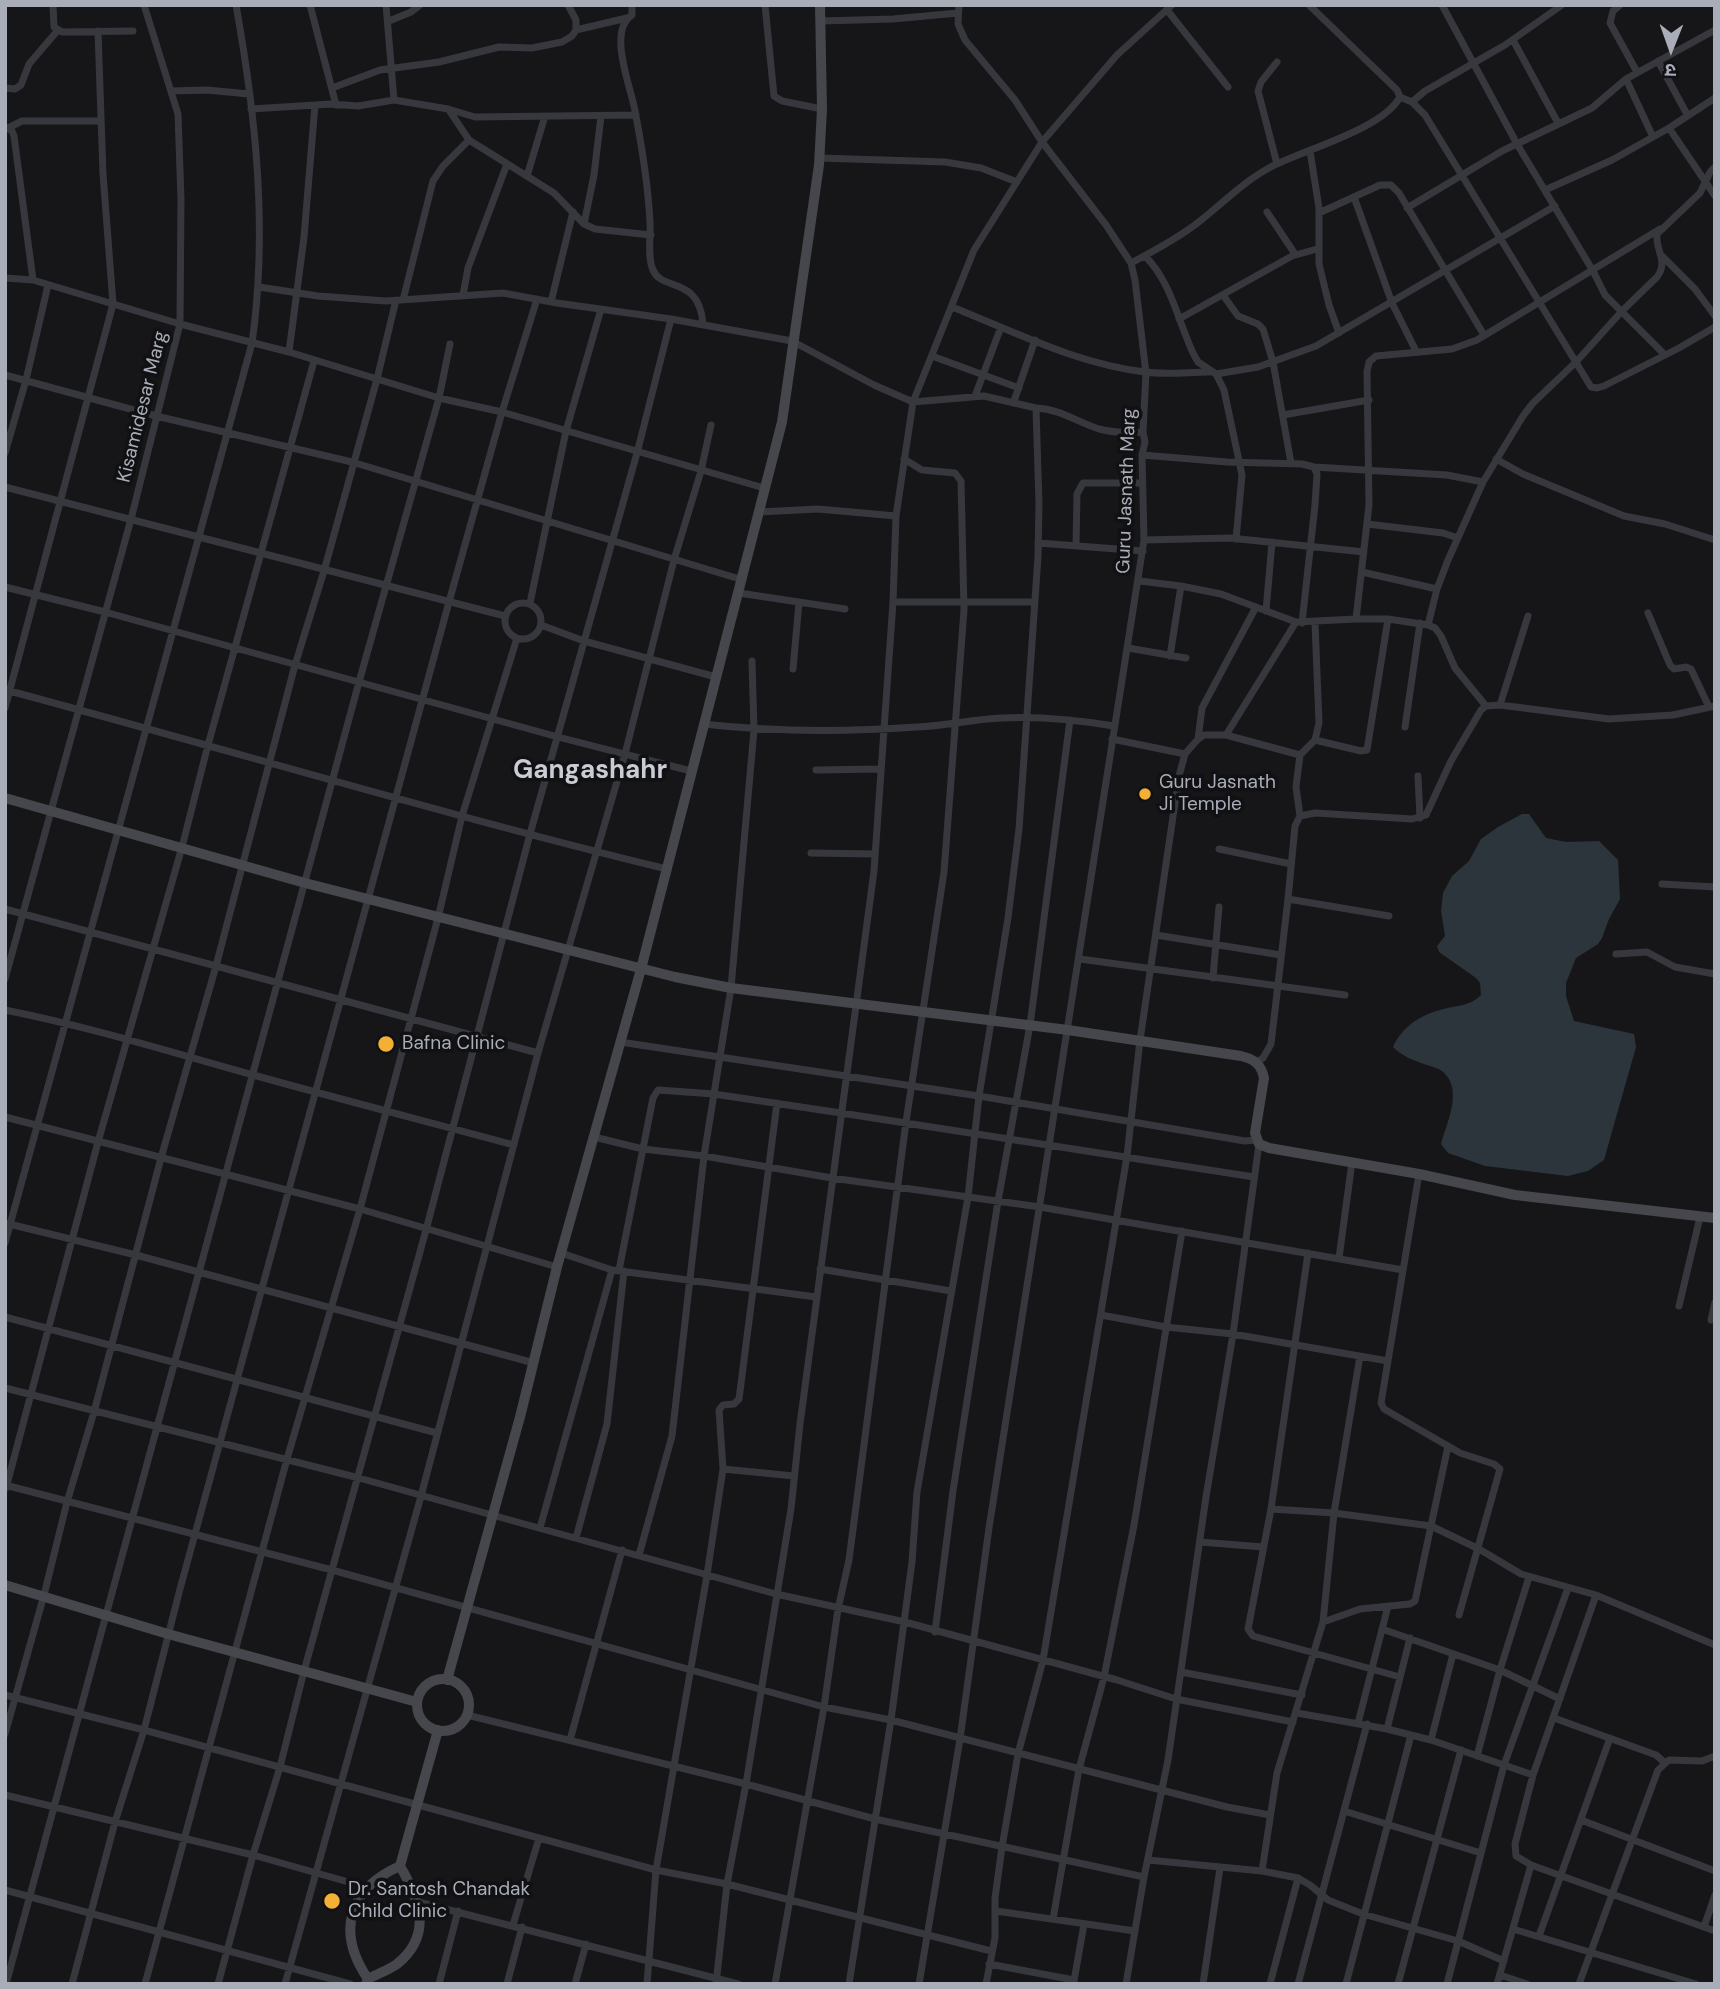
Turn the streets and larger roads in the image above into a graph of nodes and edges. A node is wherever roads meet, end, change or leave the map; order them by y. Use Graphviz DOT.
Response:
graph roads {
  1 [pos="53,5"];
  2 [pos="144,5"];
  3 [pos="236,5"];
  4 [pos="310,5"];
  5 [pos="386,5"];
  6 [pos="420,5"];
  7 [pos="568,5"];
  8 [pos="632,5"];
  9 [pos="765,5"];
  10 [pos="820,5"];
  11 [pos="1309,5"];
  12 [pos="1442,5"];
  13 [pos="1562,5"];
  14 [pos="1620,5"];
  15 [pos="1170,7"];
  16 [pos="959,9"];
  17 [pos="627,18"];
  18 [pos="389,21"];
  19 [pos="821,21"];
  20 [pos="58,30"];
  21 [pos="576,30"];
  22 [pos="1715,30"];
  23 [pos="98,31"];
  24 [pos="133,31"];
  25 [pos="1513,40"];
  26 [pos="1658,61"];
  27 [pos="1277,62"];
  28 [pos="1473,63"];
  29 [pos="391,68"];
  30 [pos="1637,72"];
  31 [pos="1626,79"];
  32 [pos="332,88"];
  33 [pos="1228,88"];
  34 [pos="5,89"];
  35 [pos="171,91"];
  36 [pos="249,94"];
  37 [pos="1400,97"];
  38 [pos="1715,98"];
  39 [pos="394,100"];
  40 [pos="1412,102"];
  41 [pos="315,105"];
  42 [pos="336,105"];
  43 [pos="251,109"];
  44 [pos="448,109"];
  45 [pos="822,109"];
  46 [pos="636,115"];
  47 [pos="545,116"];
  48 [pos="601,116"];
  49 [pos="1688,116"];
  50 [pos="100,121"];
  51 [pos="1558,123"];
  52 [pos="7,127"];
  53 [pos="1669,128"];
  54 [pos="1653,137"];
  55 [pos="469,140"];
  56 [pos="1042,142"];
  57 [pos="1517,144"];
  58 [pos="1310,151"];
  59 [pos="820,158"];
  60 [pos="507,164"];
  61 [pos="1277,164"];
  62 [pos="1715,167"];
  63 [pos="527,176"];
  64 [pos="1462,176"];
  65 [pos="1706,181"];
  66 [pos="1017,182"];
  67 [pos="1545,190"];
  68 [pos="1354,197"];
  69 [pos="1715,197"];
  70 [pos="1555,206"];
  71 [pos="1407,208"];
  72 [pos="573,212"];
  73 [pos="1267,212"];
  74 [pos="1319,213"];
  75 [pos="584,224"];
  76 [pos="1660,229"];
  77 [pos="651,235"];
  78 [pos="1500,239"];
  79 [pos="1317,249"];
  80 [pos="1295,254"];
  81 [pos="1661,254"];
  82 [pos="1145,256"];
  83 [pos="1131,263"];
  84 [pos="1444,271"];
  85 [pos="1593,271"];
  86 [pos="5,278"];
  87 [pos="33,281"];
  88 [pos="47,285"];
  89 [pos="258,287"];
  90 [pos="298,293"];
  91 [pos="463,295"];
  92 [pos="1223,295"];
  93 [pos="537,299"];
  94 [pos="399,300"];
  95 [pos="551,302"];
  96 [pos="1539,302"];
  97 [pos="1392,303"];
  98 [pos="113,304"];
  99 [pos="952,307"];
  100 [pos="601,309"];
  101 [pos="1622,311"];
  102 [pos="1715,316"];
  103 [pos="671,319"];
  104 [pos="1180,319"];
  105 [pos="180,324"];
  106 [pos="703,324"];
  107 [pos="1001,327"];
  108 [pos="1715,327"];
  109 [pos="1339,333"];
  110 [pos="1484,335"];
  111 [pos="1035,340"];
  112 [pos="792,341"];
  113 [pos="252,343"];
  114 [pos="450,344"];
  115 [pos="1416,351"];
  116 [pos="289,352"];
  117 [pos="932,355"];
  118 [pos="1665,355"];
  119 [pos="314,361"];
  120 [pos="1273,362"];
  121 [pos="1576,362"];
  122 [pos="1146,373"];
  123 [pos="1214,373"];
  124 [pos="5,375"];
  125 [pos="984,375"];
  126 [pos="377,379"];
  127 [pos="26,380"];
  128 [pos="1019,388"];
  129 [pos="975,396"];
  130 [pos="90,397"];
  131 [pos="439,398"];
  132 [pos="1369,400"];
  133 [pos="1014,401"];
  134 [pos="913,402"];
  135 [pos="1036,408"];
  136 [pos="502,412"];
  137 [pos="1283,415"];
  138 [pos="156,416"];
  139 [pos="711,425"];
  140 [pos="566,430"];
  141 [pos="1143,432"];
  142 [pos="227,433"];
  143 [pos="291,447"];
  144 [pos="5,453"];
  145 [pos="637,453"];
  146 [pos="1142,455"];
  147 [pos="904,459"];
  148 [pos="1496,459"];
  149 [pos="352,462"];
  150 [pos="1240,462"];
  151 [pos="1291,463"];
  152 [pos="1314,467"];
  153 [pos="1369,469"];
  154 [pos="701,471"];
  155 [pos="416,482"];
  156 [pos="1483,482"];
  157 [pos="1142,483"];
  158 [pos="5,487"];
  159 [pos="764,488"];
  160 [pos="477,499"];
  161 [pos="61,500"];
  162 [pos="758,512"];
  163 [pos="896,516"];
  164 [pos="131,519"];
  165 [pos="546,522"];
  166 [pos="1367,524"];
  167 [pos="1458,538"];
  168 [pos="200,539"];
  169 [pos="1236,539"];
  170 [pos="1144,540"];
  171 [pos="1715,540"];
  172 [pos="612,542"];
  173 [pos="1272,542"];
  174 [pos="1038,543"];
  175 [pos="1076,546"];
  176 [pos="1310,546"];
  177 [pos="1143,551"];
  178 [pos="1364,552"];
  179 [pos="260,554"];
  180 [pos="674,560"];
  181 [pos="324,571"];
  182 [pos="1362,572"];
  183 [pos="743,580"];
  184 [pos="1140,581"];
  185 [pos="386,586"];
  186 [pos="1181,586"];
  187 [pos="5,587"];
  188 [pos="1437,589"];
  189 [pos="739,593"];
  190 [pos="36,595"];
  191 [pos="449,602"];
  192 [pos="799,602"];
  193 [pos="893,602"];
  194 [pos="964,602"];
  195 [pos="1035,602"];
  196 [pos="530,603"];
  197 [pos="1256,607"];
  198 [pos="845,609"];
  199 [pos="105,611"];
  200 [pos="1266,611"];
  201 [pos="1648,613"];
  202 [pos="505,616"];
  203 [pos="1528,616"];
  204 [pos="1356,618"];
  205 [pos="1388,619"];
  206 [pos="1299,622"];
  207 [pos="1315,623"];
  208 [pos="1424,624"];
  209 [pos="541,625"];
  210 [pos="173,631"];
  211 [pos="517,638"];
  212 [pos="584,641"];
  213 [pos="1128,648"];
  214 [pos="236,649"];
  215 [pos="1170,656"];
  216 [pos="1186,658"];
  217 [pos="648,659"];
  218 [pos="752,661"];
  219 [pos="295,665"];
  220 [pos="793,669"];
  221 [pos="716,677"];
  222 [pos="359,682"];
  223 [pos="7,690"];
  224 [pos="424,700"];
  225 [pos="1500,705"];
  226 [pos="1486,706"];
  227 [pos="1712,706"];
  228 [pos="5,708"];
  229 [pos="79,708"];
  230 [pos="492,718"];
  231 [pos="1026,718"];
  232 [pos="1070,720"];
  233 [pos="703,724"];
  234 [pos="956,725"];
  235 [pos="1114,726"];
  236 [pos="1405,727"];
  237 [pos="147,728"];
  238 [pos="885,728"];
  239 [pos="754,730"];
  240 [pos="1226,735"];
  241 [pos="558,737"];
  242 [pos="1199,738"];
  243 [pos="1112,739"];
  244 [pos="1315,740"];
  245 [pos="208,745"];
  246 [pos="625,754"];
  247 [pos="1185,754"];
  248 [pos="1300,755"];
  249 [pos="270,763"];
  250 [pos="881,769"];
  251 [pos="816,770"];
  252 [pos="691,771"];
  253 [pos="1418,776"];
  254 [pos="332,780"];
  255 [pos="5,798"];
  256 [pos="396,799"];
  257 [pos="51,811"];
  258 [pos="463,816"];
  259 [pos="1300,816"];
  260 [pos="1420,818"];
  261 [pos="118,830"];
  262 [pos="530,834"];
  263 [pos="182,847"];
  264 [pos="1219,849"];
  265 [pos="595,852"];
  266 [pos="811,853"];
  267 [pos="875,855"];
  268 [pos="242,864"];
  269 [pos="1292,864"];
  270 [pos="667,869"];
  271 [pos="305,883"];
  272 [pos="1662,884"];
  273 [pos="1715,887"];
  274 [pos="368,899"];
  275 [pos="1289,899"];
  276 [pos="1219,907"];
  277 [pos="5,909"];
  278 [pos="22,913"];
  279 [pos="1389,916"];
  280 [pos="438,918"];
  281 [pos="92,932"];
  282 [pos="504,934"];
  283 [pos="1156,935"];
  284 [pos="1216,946"];
  285 [pos="154,948"];
  286 [pos="568,950"];
  287 [pos="1616,954"];
  288 [pos="1281,955"];
  289 [pos="1080,959"];
  290 [pos="216,966"];
  291 [pos="641,969"];
  292 [pos="1150,969"];
  293 [pos="1715,974"];
  294 [pos="1213,978"];
  295 [pos="5,979"];
  296 [pos="278,982"];
  297 [pos="1277,987"];
  298 [pos="731,988"];
  299 [pos="1345,995"];
  300 [pos="340,999"];
  301 [pos="856,1004"];
  302 [pos="5,1010"];
  303 [pos="921,1012"];
  304 [pos="409,1019"];
  305 [pos="992,1020"];
  306 [pos="66,1022"];
  307 [pos="1030,1025"];
  308 [pos="1068,1030"];
  309 [pos="477,1037"];
  310 [pos="128,1038"];
  311 [pos="1140,1040"];
  312 [pos="620,1042"];
  313 [pos="538,1053"];
  314 [pos="190,1057"];
  315 [pos="720,1059"];
  316 [pos="1257,1062"];
  317 [pos="252,1074"];
  318 [pos="846,1076"];
  319 [pos="911,1086"];
  320 [pos="316,1093"];
  321 [pos="714,1094"];
  322 [pos="979,1096"];
  323 [pos="1016,1102"];
  324 [pos="777,1103"];
  325 [pos="386,1109"];
  326 [pos="1056,1109"];
  327 [pos="842,1113"];
  328 [pos="5,1117"];
  329 [pos="1130,1121"];
  330 [pos="906,1122"];
  331 [pos="37,1126"];
  332 [pos="453,1128"];
  333 [pos="974,1133"];
  334 [pos="594,1137"];
  335 [pos="1009,1138"];
  336 [pos="98,1142"];
  337 [pos="1258,1142"];
  338 [pos="514,1145"];
  339 [pos="1049,1145"];
  340 [pos="643,1149"];
  341 [pos="704,1156"];
  342 [pos="1127,1156"];
  343 [pos="161,1158"];
  344 [pos="1352,1162"];
  345 [pos="769,1167"];
  346 [pos="225,1174"];
  347 [pos="1419,1174"];
  348 [pos="1254,1177"];
  349 [pos="832,1178"];
  350 [pos="898,1187"];
  351 [pos="289,1191"];
  352 [pos="968,1197"];
  353 [pos="998,1201"];
  354 [pos="1040,1208"];
  355 [pos="360,1209"];
  356 [pos="1700,1217"];
  357 [pos="1715,1218"];
  358 [pos="1115,1220"];
  359 [pos="8,1223"];
  360 [pos="426,1230"];
  361 [pos="1182,1231"];
  362 [pos="73,1240"];
  363 [pos="1244,1241"];
  364 [pos="5,1243"];
  365 [pos="486,1247"];
  366 [pos="1308,1253"];
  367 [pos="561,1254"];
  368 [pos="136,1255"];
  369 [pos="1339,1258"];
  370 [pos="557,1268"];
  371 [pos="820,1269"];
  372 [pos="618,1270"];
  373 [pos="1403,1270"];
  374 [pos="199,1272"];
  375 [pos="690,1280"];
  376 [pos="886,1280"];
  377 [pos="753,1289"];
  378 [pos="261,1290"];
  379 [pos="951,1291"];
  380 [pos="816,1297"];
  381 [pos="1715,1302"];
  382 [pos="1679,1306"];
  383 [pos="331,1309"];
  384 [pos="1101,1315"];
  385 [pos="5,1317"];
  386 [pos="1711,1320"];
  387 [pos="398,1326"];
  388 [pos="1166,1327"];
  389 [pos="48,1329"];
  390 [pos="1233,1334"];
  391 [pos="461,1342"];
  392 [pos="1296,1344"];
  393 [pos="111,1345"];
  394 [pos="1360,1356"];
  395 [pos="1388,1361"];
  396 [pos="176,1362"];
  397 [pos="534,1363"];
  398 [pos="237,1380"];
  399 [pos="5,1388"];
  400 [pos="30,1395"];
  401 [pos="306,1399"];
  402 [pos="94,1412"];
  403 [pos="374,1416"];
  404 [pos="157,1428"];
  405 [pos="437,1433"];
  406 [pos="220,1444"];
  407 [pos="1448,1446"];
  408 [pos="287,1460"];
  409 [pos="723,1469"];
  410 [pos="794,1476"];
  411 [pos="359,1478"];
  412 [pos="6,1487"];
  413 [pos="422,1496"];
  414 [pos="67,1502"];
  415 [pos="1271,1509"];
  416 [pos="1334,1513"];
  417 [pos="491,1515"];
  418 [pos="133,1517"];
  419 [pos="1431,1526"];
  420 [pos="540,1528"];
  421 [pos="196,1535"];
  422 [pos="576,1538"];
  423 [pos="1200,1542"];
  424 [pos="1263,1547"];
  425 [pos="1479,1549"];
  426 [pos="622,1550"];
  427 [pos="263,1552"];
  428 [pos="639,1555"];
  429 [pos="332,1570"];
  430 [pos="707,1575"];
  431 [pos="1529,1577"];
  432 [pos="5,1585"];
  433 [pos="394,1588"];
  434 [pos="1568,1588"];
  435 [pos="776,1594"];
  436 [pos="44,1595"];
  437 [pos="1597,1595"];
  438 [pos="1388,1606"];
  439 [pos="466,1608"];
  440 [pos="838,1609"];
  441 [pos="107,1614"];
  442 [pos="1460,1615"];
  443 [pos="905,1622"];
  444 [pos="1323,1622"];
  445 [pos="1382,1629"];
  446 [pos="934,1632"];
  447 [pos="168,1634"];
  448 [pos="1410,1638"];
  449 [pos="974,1642"];
  450 [pos="595,1644"];
  451 [pos="1715,1646"];
  452 [pos="235,1652"];
  453 [pos="1314,1654"];
  454 [pos="1453,1654"];
  455 [pos="1043,1660"];
  456 [pos="690,1670"];
  457 [pos="1500,1670"];
  458 [pos="304,1671"];
  459 [pos="1372,1671"];
  460 [pos="1181,1672"];
  461 [pos="1104,1677"];
  462 [pos="1400,1677"];
  463 [pos="447,1680"];
  464 [pos="1531,1685"];
  465 [pos="367,1688"];
  466 [pos="760,1688"];
  467 [pos="5,1695"];
  468 [pos="1302,1695"];
  469 [pos="16,1698"];
  470 [pos="1176,1699"];
  471 [pos="1560,1699"];
  472 [pos="417,1702"];
  473 [pos="824,1707"];
  474 [pos="80,1713"];
  475 [pos="1297,1713"];
  476 [pos="467,1715"];
  477 [pos="1554,1718"];
  478 [pos="891,1720"];
  479 [pos="1293,1723"];
  480 [pos="1358,1723"];
  481 [pos="1367,1724"];
  482 [pos="1387,1729"];
  483 [pos="144,1730"];
  484 [pos="438,1730"];
  485 [pos="5,1734"];
  486 [pos="1411,1735"];
  487 [pos="1610,1738"];
  488 [pos="960,1739"];
  489 [pos="569,1740"];
  490 [pos="1431,1741"];
  491 [pos="210,1749"];
  492 [pos="1461,1750"];
  493 [pos="1018,1754"];
  494 [pos="1477,1756"];
  495 [pos="1715,1756"];
  496 [pos="1664,1762"];
  497 [pos="1504,1765"];
  498 [pos="674,1766"];
  499 [pos="280,1767"];
  500 [pos="1079,1769"];
  501 [pos="1533,1775"];
  502 [pos="341,1783"];
  503 [pos="746,1784"];
  504 [pos="1161,1789"];
  505 [pos="5,1795"];
  506 [pos="808,1801"];
  507 [pos="416,1805"];
  508 [pos="53,1806"];
  509 [pos="1344,1811"];
  510 [pos="1270,1815"];
  511 [pos="874,1819"];
  512 [pos="1581,1820"];
  513 [pos="115,1822"];
  514 [pos="1387,1825"];
  515 [pos="944,1835"];
  516 [pos="186,1838"];
  517 [pos="539,1838"];
  518 [pos="1436,1840"];
  519 [pos="1633,1840"];
  520 [pos="1002,1847"];
  521 [pos="1481,1853"];
  522 [pos="253,1855"];
  523 [pos="1064,1859"];
  524 [pos="1148,1860"];
  525 [pos="1531,1865"];
  526 [pos="400,1866"];
  527 [pos="1220,1868"];
  528 [pos="656,1870"];
  529 [pos="1262,1871"];
  530 [pos="1715,1871"];
  531 [pos="315,1873"];
  532 [pos="1561,1875"];
  533 [pos="1144,1877"];
  534 [pos="1298,1878"];
  535 [pos="727,1884"];
  536 [pos="366,1887"];
  537 [pos="5,1890"];
  538 [pos="1614,1895"];
  539 [pos="1715,1895"];
  540 [pos="30,1896"];
  541 [pos="1322,1896"];
  542 [pos="790,1900"];
  543 [pos="418,1902"];
  544 [pos="996,1910"];
  545 [pos="458,1912"];
  546 [pos="92,1913"];
  547 [pos="1363,1914"];
  548 [pos="860,1916"];
  549 [pos="1053,1919"];
  550 [pos="1084,1924"];
  551 [pos="513,1925"];
  552 [pos="522,1927"];
  553 [pos="1412,1927"];
  554 [pos="1704,1927"];
  555 [pos="1513,1929"];
  556 [pos="160,1931"];
  557 [pos="1135,1931"];
  558 [pos="1715,1931"];
  559 [pos="928,1934"];
  560 [pos="1539,1936"];
  561 [pos="1458,1941"];
  562 [pos="586,1944"];
  563 [pos="227,1950"];
  564 [pos="991,1951"];
  565 [pos="1592,1952"];
  566 [pos="1504,1961"];
  567 [pos="650,1962"];
  568 [pos="989,1964"];
  569 [pos="288,1968"];
  570 [pos="1500,1975"];
  571 [pos="367,1981"];
  572 [pos="716,1981"];
  573 [pos="1074,1982"];
  574 [pos="1300,1983"];
  575 [pos="6,1984"];
  576 [pos="72,1984"];
  577 [pos="145,1984"];
  578 [pos="218,1984"];
  579 [pos="285,1984"];
  580 [pos="350,1984"];
  581 [pos="439,1984"];
  582 [pos="507,1984"];
  583 [pos="575,1984"];
  584 [pos="647,1984"];
  585 [pos="738,1984"];
  586 [pos="775,1984"];
  587 [pos="849,1984"];
  588 [pos="919,1984"];
  589 [pos="986,1984"];
  590 [pos="1126,1984"];
  591 [pos="1203,1984"];
  592 [pos="1270,1984"];
  593 [pos="1346,1984"];
  594 [pos="1398,1984"];
  595 [pos="1447,1984"];
  596 [pos="1497,1984"];
  597 [pos="1527,1984"];
  598 [pos="1579,1984"];
  599 [pos="1696,1984"];
  1 -- 20 [label="street"];
  2 -- 35 [label="street, Kisamidesar Marg"];
  3 -- 36 [label="street"];
  4 -- 32 [label="street"];
  5 -- 18 [label="street"];
  6 -- 18 [label="street"];
  7 -- 21 [label="street"];
  8 -- 17 [label="street"];
  9 -- 45 [label="street"];
  10 -- 19 [label="street"];
  11 -- 37 [label="street"];
  12 -- 28 [label="street"];
  13 -- 25 [label="street"];
  14 -- 30 [label="street"];
  15 -- 33 [label="street"];
  15 -- 56 [label="street"];
  16 -- 19 [label="street"];
  16 -- 56 [label="street, Guru Jasnath Marg"];
  17 -- 21 [label="street"];
  17 -- 46 [label="street"];
  18 -- 29 [label="street"];
  19 -- 45 [label="street"];
  20 -- 23 [label="street"];
  20 -- 34 [label="street"];
  21 -- 29 [label="street"];
  22 -- 26 [label="street"];
  23 -- 24 [label="street"];
  23 -- 50 [label="street"];
  25 -- 28 [label="street"];
  25 -- 51 [label="street"];
  26 -- 30 [label="street"];
  26 -- 49 [label="street"];
  27 -- 61 [label="street"];
  28 -- 40 [label="street"];
  28 -- 57 [label="street"];
  29 -- 32 [label="street"];
  29 -- 39 [label="street"];
  30 -- 31 [label="street"];
  31 -- 51 [label="street"];
  31 -- 54 [label="street"];
  32 -- 42 [label="street"];
  35 -- 36 [label="street"];
  35 -- 105 [label="street, Kisamidesar Marg"];
  36 -- 43 [label="street"];
  37 -- 40 [label="street"];
  37 -- 58 [label="street"];
  38 -- 49 [label="street"];
  39 -- 42 [label="street"];
  39 -- 44 [label="street"];
  40 -- 64 [label="street"];
  41 -- 42 [label="street"];
  41 -- 43 [label="street"];
  41 -- 90 [label="street"];
  43 -- 89 [label="street"];
  44 -- 47 [label="street"];
  44 -- 55 [label="street"];
  45 -- 59 [label="street"];
  46 -- 48 [label="street"];
  46 -- 77 [label="street"];
  47 -- 48 [label="street"];
  47 -- 63 [label="street"];
  48 -- 75 [label="street"];
  49 -- 53 [label="street"];
  50 -- 52 [label="street"];
  50 -- 98 [label="street"];
  51 -- 57 [label="street"];
  52 -- 87 [label="street"];
  53 -- 54 [label="street"];
  53 -- 65 [label="street"];
  54 -- 67 [label="street"];
  55 -- 60 [label="street"];
  55 -- 94 [label="street"];
  56 -- 66 [label="street"];
  56 -- 83 [label="street, Guru Jasnath Marg"];
  57 -- 64 [label="street"];
  57 -- 67 [label="street"];
  58 -- 61 [label="street"];
  58 -- 74 [label="street"];
  59 -- 66 [label="street"];
  59 -- 112 [label="street"];
  60 -- 63 [label="street"];
  60 -- 91 [label="street"];
  61 -- 82 [label="street"];
  62 -- 65 [label="street"];
  63 -- 72 [label="street"];
  64 -- 71 [label="street"];
  64 -- 78 [label="street"];
  65 -- 69 [label="street"];
  65 -- 76 [label="street"];
  66 -- 99 [label="street"];
  67 -- 70 [label="street"];
  68 -- 71 [label="street"];
  68 -- 74 [label="street"];
  68 -- 97 [label="street"];
  70 -- 78 [label="street"];
  70 -- 85 [label="street"];
  71 -- 84 [label="street"];
  72 -- 75 [label="street"];
  72 -- 95 [label="street"];
  73 -- 80 [label="street"];
  74 -- 79 [label="street"];
  75 -- 77 [label="street"];
  76 -- 81 [label="street"];
  76 -- 85 [label="street"];
  77 -- 106 [label="street"];
  78 -- 84 [label="street"];
  78 -- 96 [label="street"];
  79 -- 80 [label="street"];
  79 -- 109 [label="street"];
  80 -- 92 [label="street"];
  81 -- 101 [label="street"];
  81 -- 102 [label="street"];
  82 -- 83 [label="street"];
  82 -- 104 [label="street"];
  83 -- 122 [label="street, Guru Jasnath Marg"];
  84 -- 97 [label="street"];
  84 -- 110 [label="street"];
  85 -- 96 [label="street"];
  85 -- 101 [label="street"];
  86 -- 87 [label="street"];
  87 -- 88 [label="street"];
  88 -- 98 [label="street"];
  88 -- 127 [label="street"];
  89 -- 90 [label="street"];
  89 -- 113 [label="street"];
  90 -- 94 [label="street"];
  90 -- 116 [label="street"];
  91 -- 93 [label="street"];
  91 -- 94 [label="street"];
  92 -- 104 [label="street"];
  92 -- 120 [label="street"];
  93 -- 95 [label="street"];
  93 -- 136 [label="street"];
  94 -- 126 [label="street"];
  95 -- 100 [label="street"];
  96 -- 110 [label="street"];
  96 -- 121 [label="street"];
  97 -- 109 [label="street"];
  97 -- 115 [label="street"];
  98 -- 105 [label="street"];
  98 -- 130 [label="street"];
  99 -- 107 [label="street"];
  99 -- 117 [label="street"];
  100 -- 103 [label="street"];
  100 -- 140 [label="street"];
  101 -- 118 [label="street"];
  101 -- 121 [label="street"];
  103 -- 106 [label="street"];
  103 -- 145 [label="street"];
  104 -- 123 [label="street"];
  105 -- 113 [label="street"];
  105 -- 138 [label="street, Kisamidesar Marg"];
  106 -- 112 [label="street"];
  107 -- 111 [label="street"];
  107 -- 125 [label="street"];
  108 -- 118 [label="street"];
  109 -- 120 [label="street"];
  110 -- 115 [label="street"];
  111 -- 122 [label="street"];
  111 -- 128 [label="street"];
  112 -- 134 [label="street"];
  112 -- 159 [label="street"];
  113 -- 116 [label="street"];
  113 -- 142 [label="street"];
  114 -- 131 [label="street"];
  115 -- 132 [label="street"];
  116 -- 119 [label="street"];
  117 -- 125 [label="street"];
  117 -- 134 [label="street"];
  118 -- 121 [label="street"];
  119 -- 126 [label="street"];
  119 -- 143 [label="street"];
  120 -- 123 [label="street"];
  120 -- 137 [label="street"];
  121 -- 148 [label="street"];
  122 -- 123 [label="street"];
  122 -- 141 [label="street, Guru Jasnath Marg"];
  123 -- 150 [label="street"];
  124 -- 127 [label="street"];
  125 -- 128 [label="street"];
  125 -- 129 [label="street"];
  126 -- 131 [label="street"];
  126 -- 149 [label="street"];
  127 -- 130 [label="street"];
  127 -- 144 [label="street"];
  128 -- 133 [label="street"];
  129 -- 133 [label="street"];
  129 -- 134 [label="street"];
  130 -- 138 [label="street"];
  130 -- 161 [label="street"];
  131 -- 136 [label="street"];
  131 -- 155 [label="street"];
  132 -- 137 [label="street"];
  132 -- 153 [label="street"];
  133 -- 135 [label="street"];
  134 -- 147 [label="street"];
  135 -- 141 [label="street"];
  135 -- 174 [label="street"];
  136 -- 140 [label="street"];
  136 -- 160 [label="street"];
  137 -- 151 [label="street"];
  138 -- 142 [label="street"];
  138 -- 164 [label="street, Kisamidesar Marg"];
  139 -- 154 [label="street"];
  140 -- 145 [label="street"];
  140 -- 165 [label="street"];
  141 -- 146 [label="street, Guru Jasnath Marg"];
  142 -- 143 [label="street"];
  142 -- 168 [label="street"];
  143 -- 149 [label="street"];
  143 -- 179 [label="street"];
  145 -- 154 [label="street"];
  145 -- 172 [label="street"];
  146 -- 150 [label="street"];
  146 -- 157 [label="street, Guru Jasnath Marg"];
  147 -- 163 [label="street"];
  147 -- 194 [label="street"];
  148 -- 156 [label="street"];
  148 -- 171 [label="street"];
  149 -- 155 [label="street"];
  149 -- 181 [label="street"];
  150 -- 151 [label="street"];
  150 -- 169 [label="street"];
  151 -- 152 [label="street"];
  152 -- 153 [label="street"];
  152 -- 176 [label="street"];
  153 -- 156 [label="street"];
  153 -- 166 [label="street"];
  154 -- 159 [label="street"];
  154 -- 180 [label="street"];
  155 -- 160 [label="street"];
  155 -- 185 [label="street"];
  156 -- 167 [label="street"];
  157 -- 170 [label="street, Guru Jasnath Marg"];
  157 -- 175 [label="street"];
  158 -- 161 [label="street"];
  159 -- 162 [label="street"];
  160 -- 165 [label="street"];
  160 -- 191 [label="street"];
  161 -- 164 [label="street"];
  161 -- 190 [label="street"];
  162 -- 163 [label="street"];
  162 -- 183 [label="street"];
  163 -- 193 [label="street"];
  164 -- 168 [label="street"];
  164 -- 199 [label="street, Kisamidesar Marg"];
  165 -- 172 [label="street"];
  165 -- 196 [label="street"];
  166 -- 167 [label="street"];
  166 -- 178 [label="street"];
  167 -- 188 [label="street"];
  168 -- 179 [label="street"];
  168 -- 210 [label="street"];
  169 -- 170 [label="street"];
  169 -- 173 [label="street"];
  170 -- 177 [label="street, Guru Jasnath Marg"];
  172 -- 180 [label="street"];
  172 -- 212 [label="street"];
  173 -- 176 [label="street"];
  173 -- 200 [label="street"];
  174 -- 175 [label="street"];
  174 -- 195 [label="street"];
  175 -- 177 [label="street"];
  176 -- 178 [label="street"];
  176 -- 206 [label="street"];
  177 -- 184 [label="street, Guru Jasnath Marg"];
  178 -- 182 [label="street"];
  179 -- 181 [label="street"];
  179 -- 214 [label="street"];
  180 -- 183 [label="street"];
  180 -- 217 [label="street"];
  181 -- 185 [label="street"];
  181 -- 219 [label="street"];
  182 -- 188 [label="street"];
  182 -- 204 [label="street"];
  183 -- 189 [label="street"];
  184 -- 186 [label="street"];
  184 -- 213 [label="street, Guru Jasnath Marg"];
  185 -- 191 [label="street"];
  185 -- 222 [label="street"];
  186 -- 197 [label="street"];
  186 -- 215 [label="street"];
  187 -- 190 [label="street"];
  188 -- 208 [label="street"];
  189 -- 192 [label="street"];
  189 -- 221 [label="street"];
  190 -- 199 [label="street"];
  190 -- 223 [label="street"];
  191 -- 202 [label="street"];
  191 -- 224 [label="street"];
  192 -- 198 [label="street"];
  192 -- 220 [label="street"];
  193 -- 194 [label="street"];
  193 -- 238 [label="street"];
  194 -- 195 [label="street"];
  194 -- 234 [label="street"];
  195 -- 231 [label="street"];
  196 -- 202 [label="street"];
  196 -- 209 [label="street"];
  197 -- 200 [label="street"];
  197 -- 242 [label="street"];
  199 -- 210 [label="street"];
  199 -- 229 [label="street, Kisamidesar Marg"];
  200 -- 206 [label="street"];
  201 -- 227 [label="street"];
  202 -- 211 [label="street"];
  203 -- 225 [label="street"];
  204 -- 205 [label="street"];
  204 -- 207 [label="street"];
  205 -- 208 [label="street"];
  205 -- 244 [label="street"];
  206 -- 207 [label="street"];
  206 -- 240 [label="street"];
  207 -- 244 [label="street"];
  208 -- 226 [label="street"];
  208 -- 236 [label="street"];
  209 -- 211 [label="street"];
  209 -- 212 [label="street"];
  210 -- 214 [label="street"];
  210 -- 237 [label="street"];
  211 -- 230 [label="street"];
  212 -- 217 [label="street"];
  212 -- 241 [label="street"];
  213 -- 215 [label="street"];
  213 -- 235 [label="street, Guru Jasnath Marg"];
  214 -- 219 [label="street"];
  214 -- 245 [label="street"];
  215 -- 216 [label="street"];
  217 -- 221 [label="street"];
  217 -- 246 [label="street"];
  218 -- 239 [label="street"];
  219 -- 222 [label="street"];
  219 -- 249 [label="street"];
  221 -- 233 [label="street"];
  222 -- 224 [label="street"];
  222 -- 254 [label="street"];
  223 -- 228 [label="street"];
  223 -- 229 [label="street"];
  224 -- 230 [label="street"];
  224 -- 256 [label="street"];
  225 -- 226 [label="street"];
  225 -- 227 [label="street"];
  226 -- 260 [label="street"];
  229 -- 237 [label="street"];
  229 -- 257 [label="street, Kisamidesar Marg"];
  230 -- 241 [label="street"];
  230 -- 258 [label="street"];
  231 -- 232 [label="street"];
  231 -- 234 [label="street"];
  231 -- 305 [label="street"];
  232 -- 235 [label="street"];
  232 -- 307 [label="street"];
  233 -- 239 [label="street"];
  233 -- 252 [label="street"];
  234 -- 238 [label="street"];
  234 -- 303 [label="street"];
  235 -- 243 [label="street, Guru Jasnath Marg"];
  237 -- 245 [label="street"];
  237 -- 261 [label="street"];
  238 -- 239 [label="street"];
  238 -- 250 [label="street"];
  239 -- 298 [label="street"];
  240 -- 242 [label="street"];
  240 -- 248 [label="street"];
  241 -- 246 [label="street"];
  241 -- 262 [label="street"];
  242 -- 247 [label="street"];
  243 -- 247 [label="street"];
  243 -- 289 [label="street, Guru Jasnath Marg"];
  244 -- 248 [label="street"];
  245 -- 249 [label="street"];
  245 -- 263 [label="street"];
  246 -- 252 [label="street"];
  246 -- 265 [label="street"];
  247 -- 283 [label="street"];
  248 -- 259 [label="street"];
  249 -- 254 [label="street"];
  249 -- 268 [label="street"];
  250 -- 251 [label="street"];
  250 -- 267 [label="street"];
  252 -- 270 [label="street"];
  253 -- 260 [label="street"];
  254 -- 256 [label="street"];
  254 -- 271 [label="street"];
  255 -- 257 [label="street"];
  256 -- 258 [label="street"];
  256 -- 274 [label="street"];
  257 -- 261 [label="street"];
  257 -- 278 [label="street, Kisamidesar Marg"];
  258 -- 262 [label="street"];
  258 -- 280 [label="street"];
  259 -- 260 [label="street"];
  259 -- 269 [label="street"];
  261 -- 263 [label="street"];
  261 -- 281 [label="street"];
  262 -- 265 [label="street"];
  262 -- 282 [label="street"];
  263 -- 268 [label="street"];
  263 -- 285 [label="street"];
  264 -- 269 [label="street"];
  265 -- 270 [label="street"];
  265 -- 286 [label="street"];
  266 -- 267 [label="street"];
  267 -- 301 [label="street"];
  268 -- 271 [label="street"];
  268 -- 290 [label="street"];
  269 -- 275 [label="street"];
  270 -- 291 [label="street"];
  271 -- 274 [label="street"];
  271 -- 296 [label="street"];
  272 -- 273 [label="street"];
  274 -- 280 [label="street"];
  274 -- 300 [label="street"];
  275 -- 279 [label="street"];
  275 -- 288 [label="street"];
  276 -- 284 [label="street"];
  277 -- 278 [label="street"];
  278 -- 281 [label="street"];
  278 -- 295 [label="street, Kisamidesar Marg"];
  280 -- 282 [label="street"];
  280 -- 304 [label="street"];
  281 -- 285 [label="street"];
  281 -- 306 [label="street"];
  282 -- 286 [label="street"];
  282 -- 309 [label="street"];
  283 -- 284 [label="street"];
  283 -- 292 [label="street"];
  284 -- 288 [label="street"];
  284 -- 294 [label="street"];
  285 -- 290 [label="street"];
  285 -- 310 [label="street"];
  286 -- 291 [label="street"];
  286 -- 313 [label="street"];
  287 -- 293 [label="street"];
  288 -- 297 [label="street"];
  289 -- 292 [label="street"];
  289 -- 308 [label="street, Guru Jasnath Marg"];
  290 -- 296 [label="street"];
  290 -- 314 [label="street"];
  291 -- 298 [label="street"];
  291 -- 312 [label="street"];
  292 -- 294 [label="street"];
  292 -- 311 [label="street"];
  294 -- 297 [label="street"];
  296 -- 300 [label="street"];
  296 -- 317 [label="street"];
  297 -- 299 [label="street"];
  297 -- 316 [label="street"];
  298 -- 301 [label="street"];
  298 -- 315 [label="street"];
  300 -- 304 [label="street"];
  300 -- 320 [label="street"];
  301 -- 303 [label="street"];
  301 -- 318 [label="street"];
  302 -- 306 [label="street"];
  303 -- 305 [label="street"];
  303 -- 319 [label="street"];
  304 -- 309 [label="street"];
  304 -- 325 [label="street"];
  305 -- 307 [label="street"];
  305 -- 322 [label="street"];
  306 -- 310 [label="street"];
  306 -- 331 [label="street"];
  307 -- 308 [label="street"];
  307 -- 323 [label="street"];
  308 -- 311 [label="street"];
  308 -- 326 [label="street, Guru Jasnath Marg"];
  309 -- 313 [label="street"];
  309 -- 332 [label="street"];
  310 -- 314 [label="street"];
  310 -- 336 [label="street"];
  311 -- 316 [label="street"];
  311 -- 329 [label="street"];
  312 -- 315 [label="street"];
  312 -- 334 [label="street"];
  313 -- 338 [label="street"];
  314 -- 317 [label="street"];
  314 -- 343 [label="street"];
  315 -- 318 [label="street"];
  315 -- 321 [label="street"];
  316 -- 337 [label="street"];
  317 -- 320 [label="street"];
  317 -- 346 [label="street"];
  318 -- 319 [label="street"];
  318 -- 327 [label="street"];
  319 -- 322 [label="street"];
  319 -- 330 [label="street"];
  320 -- 325 [label="street"];
  320 -- 351 [label="street"];
  321 -- 324 [label="street"];
  321 -- 340 [label="street"];
  321 -- 341 [label="street"];
  322 -- 323 [label="street"];
  322 -- 333 [label="street"];
  323 -- 326 [label="street"];
  323 -- 335 [label="street"];
  324 -- 327 [label="street"];
  324 -- 345 [label="street"];
  325 -- 332 [label="street"];
  325 -- 355 [label="street"];
  326 -- 329 [label="street"];
  326 -- 339 [label="street, Guru Jasnath Marg"];
  327 -- 330 [label="street"];
  327 -- 349 [label="street"];
  328 -- 331 [label="street"];
  329 -- 337 [label="street"];
  329 -- 342 [label="street"];
  330 -- 333 [label="street"];
  330 -- 350 [label="street"];
  331 -- 336 [label="street"];
  331 -- 359 [label="street"];
  332 -- 338 [label="street"];
  332 -- 360 [label="street"];
  333 -- 335 [label="street"];
  333 -- 352 [label="street"];
  334 -- 340 [label="street"];
  334 -- 367 [label="street"];
  335 -- 339 [label="street"];
  335 -- 353 [label="street"];
  336 -- 343 [label="street"];
  336 -- 362 [label="street"];
  337 -- 344 [label="street"];
  337 -- 348 [label="street"];
  338 -- 365 [label="street"];
  339 -- 342 [label="street"];
  339 -- 354 [label="street, Guru Jasnath Marg"];
  340 -- 341 [label="street"];
  340 -- 372 [label="street"];
  341 -- 345 [label="street"];
  341 -- 375 [label="street"];
  342 -- 348 [label="street"];
  342 -- 358 [label="street"];
  343 -- 346 [label="street"];
  343 -- 368 [label="street"];
  344 -- 347 [label="street"];
  344 -- 369 [label="street"];
  345 -- 349 [label="street"];
  345 -- 377 [label="street"];
  346 -- 351 [label="street"];
  346 -- 374 [label="street"];
  347 -- 356 [label="street"];
  347 -- 373 [label="street"];
  348 -- 363 [label="street"];
  349 -- 350 [label="street"];
  349 -- 371 [label="street"];
  350 -- 352 [label="street"];
  350 -- 376 [label="street"];
  351 -- 355 [label="street"];
  351 -- 378 [label="street"];
  352 -- 353 [label="street"];
  352 -- 379 [label="street"];
  353 -- 354 [label="street"];
  353 -- 446 [label="street"];
  354 -- 358 [label="street"];
  354 -- 449 [label="street, Guru Jasnath Marg"];
  355 -- 360 [label="street"];
  355 -- 383 [label="street"];
  356 -- 357 [label="street"];
  356 -- 382 [label="street"];
  358 -- 361 [label="street"];
  358 -- 384 [label="street"];
  359 -- 362 [label="street"];
  359 -- 364 [label="street"];
  360 -- 365 [label="street"];
  360 -- 387 [label="street"];
  361 -- 363 [label="street"];
  361 -- 388 [label="street"];
  362 -- 368 [label="street"];
  362 -- 389 [label="street"];
  363 -- 366 [label="street"];
  363 -- 390 [label="street"];
  365 -- 370 [label="street"];
  365 -- 391 [label="street"];
  366 -- 369 [label="street"];
  366 -- 392 [label="street"];
  367 -- 370 [label="street"];
  367 -- 372 [label="street"];
  368 -- 374 [label="street"];
  368 -- 393 [label="street"];
  369 -- 373 [label="street"];
  370 -- 397 [label="street"];
  371 -- 376 [label="street"];
  371 -- 380 [label="street"];
  372 -- 375 [label="street"];
  372 -- 420 [label="street"];
  372 -- 422 [label="street"];
  373 -- 395 [label="street"];
  374 -- 378 [label="street"];
  374 -- 396 [label="street"];
  375 -- 377 [label="street"];
  375 -- 428 [label="street"];
  376 -- 379 [label="street"];
  376 -- 440 [label="street"];
  377 -- 380 [label="street"];
  377 -- 409 [label="street"];
  378 -- 383 [label="street"];
  378 -- 398 [label="street"];
  379 -- 443 [label="street"];
  380 -- 410 [label="street"];
  381 -- 386 [label="street"];
  383 -- 387 [label="street"];
  383 -- 401 [label="street"];
  384 -- 388 [label="street"];
  384 -- 455 [label="street"];
  385 -- 389 [label="street"];
  387 -- 391 [label="street"];
  387 -- 403 [label="street"];
  388 -- 390 [label="street"];
  388 -- 461 [label="street"];
  389 -- 393 [label="street"];
  389 -- 400 [label="street"];
  390 -- 392 [label="street"];
  390 -- 423 [label="street"];
  391 -- 397 [label="street"];
  391 -- 405 [label="street"];
  392 -- 394 [label="street"];
  392 -- 415 [label="street"];
  393 -- 396 [label="street"];
  393 -- 402 [label="street"];
  394 -- 395 [label="street"];
  394 -- 416 [label="street"];
  395 -- 407 [label="street"];
  396 -- 398 [label="street"];
  396 -- 404 [label="street"];
  397 -- 417 [label="street"];
  398 -- 401 [label="street"];
  398 -- 406 [label="street"];
  399 -- 400 [label="street"];
  400 -- 402 [label="street"];
  400 -- 412 [label="street"];
  401 -- 403 [label="street"];
  401 -- 408 [label="street"];
  402 -- 404 [label="street"];
  402 -- 414 [label="street"];
  403 -- 405 [label="street"];
  403 -- 411 [label="street"];
  404 -- 406 [label="street"];
  404 -- 418 [label="street"];
  405 -- 413 [label="street"];
  406 -- 408 [label="street"];
  406 -- 421 [label="street"];
  407 -- 419 [label="street"];
  407 -- 425 [label="street"];
  408 -- 411 [label="street"];
  408 -- 427 [label="street"];
  409 -- 410 [label="street"];
  409 -- 430 [label="street"];
  410 -- 435 [label="street"];
  411 -- 413 [label="street"];
  411 -- 429 [label="street"];
  412 -- 414 [label="street"];
  413 -- 417 [label="street"];
  413 -- 433 [label="street"];
  414 -- 418 [label="street"];
  414 -- 436 [label="street"];
  415 -- 416 [label="street"];
  415 -- 424 [label="street"];
  416 -- 419 [label="street"];
  416 -- 444 [label="street"];
  417 -- 420 [label="street"];
  417 -- 439 [label="street"];
  418 -- 421 [label="street"];
  418 -- 441 [label="street"];
  419 -- 425 [label="street"];
  419 -- 438 [label="street"];
  420 -- 422 [label="street"];
  421 -- 427 [label="street"];
  421 -- 447 [label="street"];
  422 -- 426 [label="street"];
  423 -- 424 [label="street"];
  423 -- 460 [label="street"];
  424 -- 453 [label="street"];
  425 -- 431 [label="street"];
  425 -- 442 [label="street"];
  426 -- 428 [label="street"];
  426 -- 450 [label="street"];
  427 -- 429 [label="street"];
  427 -- 452 [label="street"];
  428 -- 430 [label="street"];
  429 -- 433 [label="street"];
  429 -- 458 [label="street"];
  430 -- 435 [label="street"];
  430 -- 456 [label="street"];
  431 -- 434 [label="street"];
  431 -- 457 [label="street"];
  432 -- 436 [label="street"];
  433 -- 439 [label="street"];
  433 -- 465 [label="street"];
  434 -- 437 [label="street"];
  434 -- 464 [label="street"];
  435 -- 440 [label="street"];
  435 -- 466 [label="street"];
  436 -- 441 [label="street"];
  436 -- 469 [label="street"];
  437 -- 451 [label="street"];
  437 -- 471 [label="street"];
  438 -- 444 [label="street"];
  438 -- 445 [label="street"];
  439 -- 450 [label="street"];
  439 -- 463 [label="street"];
  440 -- 443 [label="street"];
  440 -- 473 [label="street"];
  441 -- 447 [label="street"];
  441 -- 474 [label="street"];
  443 -- 446 [label="street"];
  443 -- 478 [label="street"];
  444 -- 453 [label="street"];
  445 -- 448 [label="street"];
  445 -- 459 [label="street"];
  446 -- 449 [label="street"];
  447 -- 452 [label="street"];
  447 -- 483 [label="street"];
  448 -- 454 [label="street"];
  448 -- 462 [label="street"];
  449 -- 455 [label="street"];
  449 -- 488 [label="street, Guru Jasnath Marg"];
  450 -- 456 [label="street"];
  450 -- 489 [label="street"];
  452 -- 458 [label="street"];
  452 -- 491 [label="street"];
  453 -- 459 [label="street"];
  453 -- 468 [label="street"];
  454 -- 457 [label="street"];
  454 -- 490 [label="street"];
  455 -- 461 [label="street"];
  455 -- 493 [label="street"];
  456 -- 466 [label="street"];
  456 -- 498 [label="street"];
  457 -- 464 [label="street"];
  457 -- 494 [label="street"];
  458 -- 465 [label="street"];
  458 -- 499 [label="street"];
  459 -- 462 [label="street"];
  459 -- 480 [label="street"];
  460 -- 468 [label="street"];
  460 -- 470 [label="street"];
  461 -- 470 [label="street"];
  461 -- 500 [label="street"];
  462 -- 482 [label="street"];
  463 -- 472 [label="street"];
  463 -- 476 [label="street"];
  464 -- 471 [label="street"];
  464 -- 497 [label="street"];
  465 -- 472 [label="street"];
  465 -- 502 [label="street"];
  466 -- 473 [label="street"];
  466 -- 503 [label="street"];
  467 -- 469 [label="street"];
  468 -- 475 [label="street"];
  469 -- 474 [label="street"];
  469 -- 485 [label="street"];
  470 -- 479 [label="street"];
  470 -- 504 [label="street"];
  471 -- 477 [label="street"];
  472 -- 484 [label="street"];
  473 -- 478 [label="street"];
  473 -- 506 [label="street"];
  474 -- 483 [label="street"];
  474 -- 508 [label="street"];
  475 -- 479 [label="street"];
  475 -- 480 [label="street"];
  476 -- 484 [label="street"];
  476 -- 489 [label="street"];
  477 -- 487 [label="street"];
  477 -- 501 [label="street"];
  478 -- 488 [label="street"];
  478 -- 511 [label="street"];
  479 -- 510 [label="street"];
  480 -- 481 [label="street"];
  481 -- 482 [label="street"];
  481 -- 509 [label="street"];
  482 -- 486 [label="street"];
  483 -- 491 [label="street"];
  483 -- 513 [label="street"];
  484 -- 507 [label="street"];
  486 -- 490 [label="street"];
  486 -- 514 [label="street"];
  487 -- 496 [label="street"];
  487 -- 512 [label="street"];
  488 -- 493 [label="street"];
  488 -- 515 [label="street, Guru Jasnath Marg"];
  489 -- 498 [label="street"];
  490 -- 492 [label="street"];
  491 -- 499 [label="street"];
  491 -- 516 [label="street"];
  492 -- 494 [label="street"];
  492 -- 518 [label="street"];
  493 -- 500 [label="street"];
  493 -- 520 [label="street"];
  494 -- 497 [label="street"];
  495 -- 496 [label="street"];
  496 -- 519 [label="street"];
  497 -- 501 [label="street"];
  497 -- 521 [label="street"];
  498 -- 503 [label="street"];
  498 -- 528 [label="street"];
  499 -- 502 [label="street"];
  499 -- 522 [label="street"];
  500 -- 504 [label="street"];
  500 -- 523 [label="street"];
  501 -- 525 [label="street"];
  502 -- 507 [label="street"];
  502 -- 531 [label="street"];
  503 -- 506 [label="street"];
  503 -- 535 [label="street"];
  504 -- 510 [label="street"];
  504 -- 524 [label="street"];
  505 -- 508 [label="street"];
  506 -- 511 [label="street"];
  506 -- 542 [label="street"];
  507 -- 517 [label="street"];
  507 -- 526 [label="street"];
  508 -- 513 [label="street"];
  508 -- 540 [label="street"];
  509 -- 514 [label="street"];
  509 -- 541 [label="street"];
  510 -- 529 [label="street"];
  511 -- 515 [label="street"];
  511 -- 548 [label="street"];
  512 -- 519 [label="street"];
  512 -- 532 [label="street"];
  513 -- 516 [label="street"];
  513 -- 546 [label="street"];
  514 -- 518 [label="street"];
  514 -- 547 [label="street"];
  515 -- 520 [label="street"];
  515 -- 559 [label="street, Guru Jasnath Marg"];
  516 -- 522 [label="street"];
  516 -- 556 [label="street"];
  517 -- 528 [label="street"];
  517 -- 551 [label="street"];
  518 -- 521 [label="street"];
  518 -- 553 [label="street"];
  519 -- 530 [label="street"];
  519 -- 538 [label="street"];
  520 -- 523 [label="street"];
  520 -- 544 [label="street"];
  521 -- 561 [label="street"];
  522 -- 531 [label="street"];
  522 -- 563 [label="street"];
  523 -- 533 [label="street"];
  523 -- 549 [label="street"];
  524 -- 527 [label="street"];
  524 -- 533 [label="street"];
  525 -- 532 [label="street"];
  525 -- 555 [label="street"];
  526 -- 536 [label="street"];
  526 -- 543 [label="street"];
  527 -- 529 [label="street"];
  527 -- 591 [label="street"];
  528 -- 535 [label="street"];
  528 -- 567 [label="street"];
  529 -- 534 [label="street"];
  531 -- 536 [label="street"];
  531 -- 569 [label="street"];
  532 -- 538 [label="street"];
  532 -- 560 [label="street"];
  533 -- 557 [label="street"];
  534 -- 541 [label="street"];
  534 -- 592 [label="street"];
  535 -- 542 [label="street"];
  535 -- 572 [label="street"];
  536 -- 571 [label="street"];
  537 -- 540 [label="street"];
  538 -- 554 [label="street"];
  538 -- 565 [label="street"];
  539 -- 554 [label="street"];
  540 -- 546 [label="street"];
  540 -- 575 [label="street"];
  541 -- 547 [label="street"];
  541 -- 574 [label="street"];
  542 -- 548 [label="street"];
  542 -- 586 [label="street"];
  543 -- 545 [label="street"];
  543 -- 571 [label="street"];
  544 -- 549 [label="street"];
  544 -- 564 [label="street"];
  545 -- 551 [label="street"];
  545 -- 581 [label="street"];
  546 -- 556 [label="street"];
  546 -- 576 [label="street"];
  547 -- 553 [label="street"];
  547 -- 593 [label="street"];
  548 -- 559 [label="street"];
  548 -- 587 [label="street"];
  549 -- 550 [label="street"];
  550 -- 557 [label="street"];
  550 -- 573 [label="street"];
  551 -- 552 [label="street"];
  552 -- 562 [label="street"];
  552 -- 582 [label="street"];
  553 -- 561 [label="street"];
  553 -- 594 [label="street"];
  554 -- 558 [label="street"];
  555 -- 560 [label="street"];
  555 -- 566 [label="street"];
  556 -- 563 [label="street"];
  556 -- 577 [label="street"];
  557 -- 590 [label="street"];
  559 -- 564 [label="street"];
  559 -- 588 [label="street, Guru Jasnath Marg"];
  560 -- 565 [label="street"];
  561 -- 566 [label="street"];
  561 -- 595 [label="street"];
  562 -- 567 [label="street"];
  562 -- 583 [label="street"];
  563 -- 569 [label="street"];
  563 -- 578 [label="street"];
  564 -- 568 [label="street"];
  565 -- 598 [label="street"];
  565 -- 599 [label="street"];
  566 -- 570 [label="street"];
  567 -- 572 [label="street"];
  567 -- 584 [label="street"];
  568 -- 573 [label="street"];
  568 -- 589 [label="street"];
  569 -- 579 [label="street"];
  569 -- 580 [label="street"];
  570 -- 596 [label="street"];
  570 -- 597 [label="street"];
  572 -- 585 [label="street"];
}
